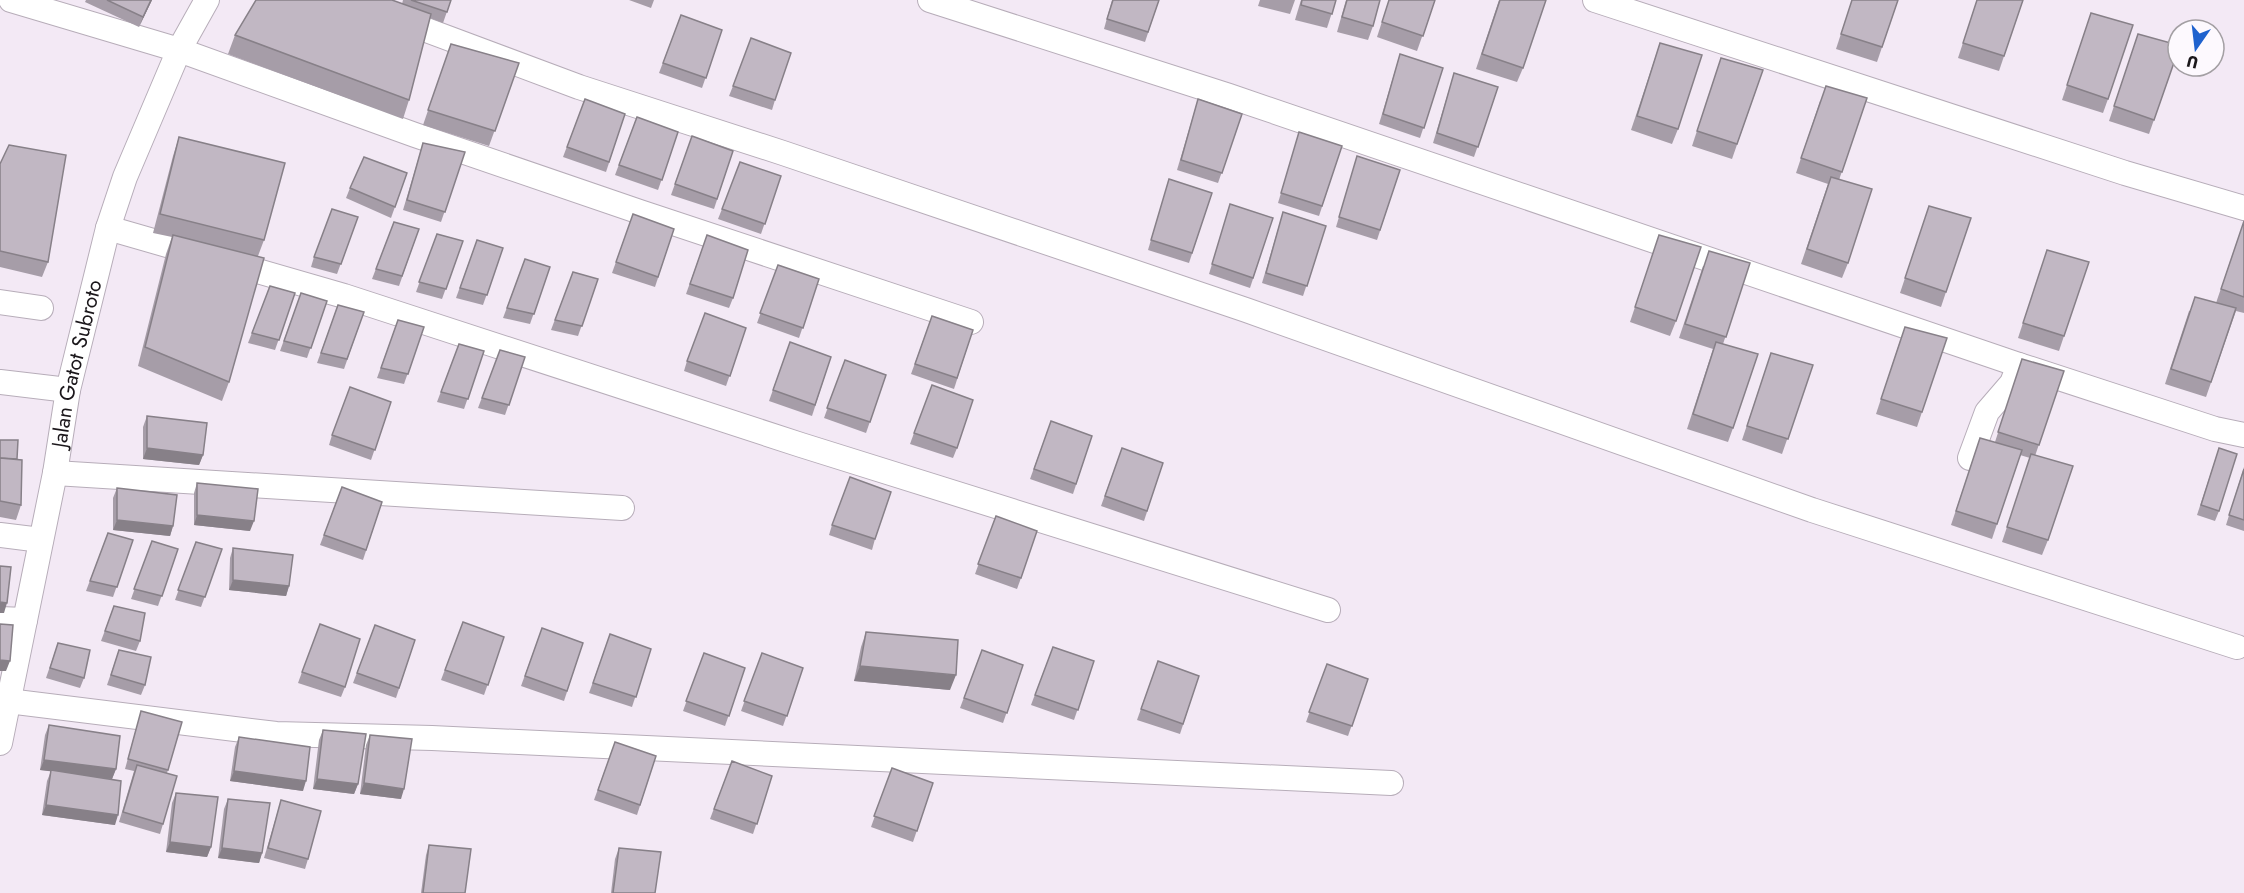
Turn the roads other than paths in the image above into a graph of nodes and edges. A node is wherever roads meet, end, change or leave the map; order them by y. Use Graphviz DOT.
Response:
graph roads {
  1 [pos="11,0"];
  2 [pos="207,0"];
  3 [pos="346,0"];
  4 [pos="930,0"];
  5 [pos="1595,0"];
  6 [pos="46,5"];
  7 [pos="179,50"];
  8 [pos="2244,208"];
  9 [pos="108,228"];
  10 [pos="0,302"];
  11 [pos="41,308"];
  12 [pos="971,322"];
  13 [pos="2019,365"];
  14 [pos="0,382"];
  15 [pos="68,390"];
  16 [pos="2244,435"];
  17 [pos="1970,458"];
  18 [pos="55,473"];
  19 [pos="622,508"];
  20 [pos="0,535"];
  21 [pos="41,540"];
  22 [pos="1328,610"];
  23 [pos="0,619"];
  24 [pos="24,620"];
  25 [pos="2237,647"];
  26 [pos="8,701"];
  27 [pos="0,743"];
  28 [pos="1391,783"];
  1 -- 6 [label="street"];
  2 -- 7 [label="street, Jalan Gatot Subroto"];
  3 -- 25 [label="street"];
  4 -- 13 [label="street"];
  5 -- 8 [label="street"];
  6 -- 7 [label="street"];
  7 -- 9 [label="street, Jalan Gatot Subroto"];
  7 -- 12 [label="street"];
  9 -- 15 [label="street, Jalan Gatot Subroto"];
  9 -- 22 [label="street"];
  10 -- 11 [label="street"];
  13 -- 16 [label="street"];
  13 -- 17 [label="street"];
  14 -- 15 [label="street"];
  15 -- 18 [label="street, Jalan Gatot Subroto"];
  18 -- 19 [label="street"];
  18 -- 21 [label="street, Jalan Gatot Subroto"];
  20 -- 21 [label="street"];
  21 -- 24 [label="street, Jalan Gatot Subroto"];
  23 -- 24 [label="street"];
  24 -- 26 [label="street, Jalan Gatot Subroto"];
  26 -- 27 [label="street, Jalan Gatot Subroto"];
  26 -- 28 [label="street"];
}
